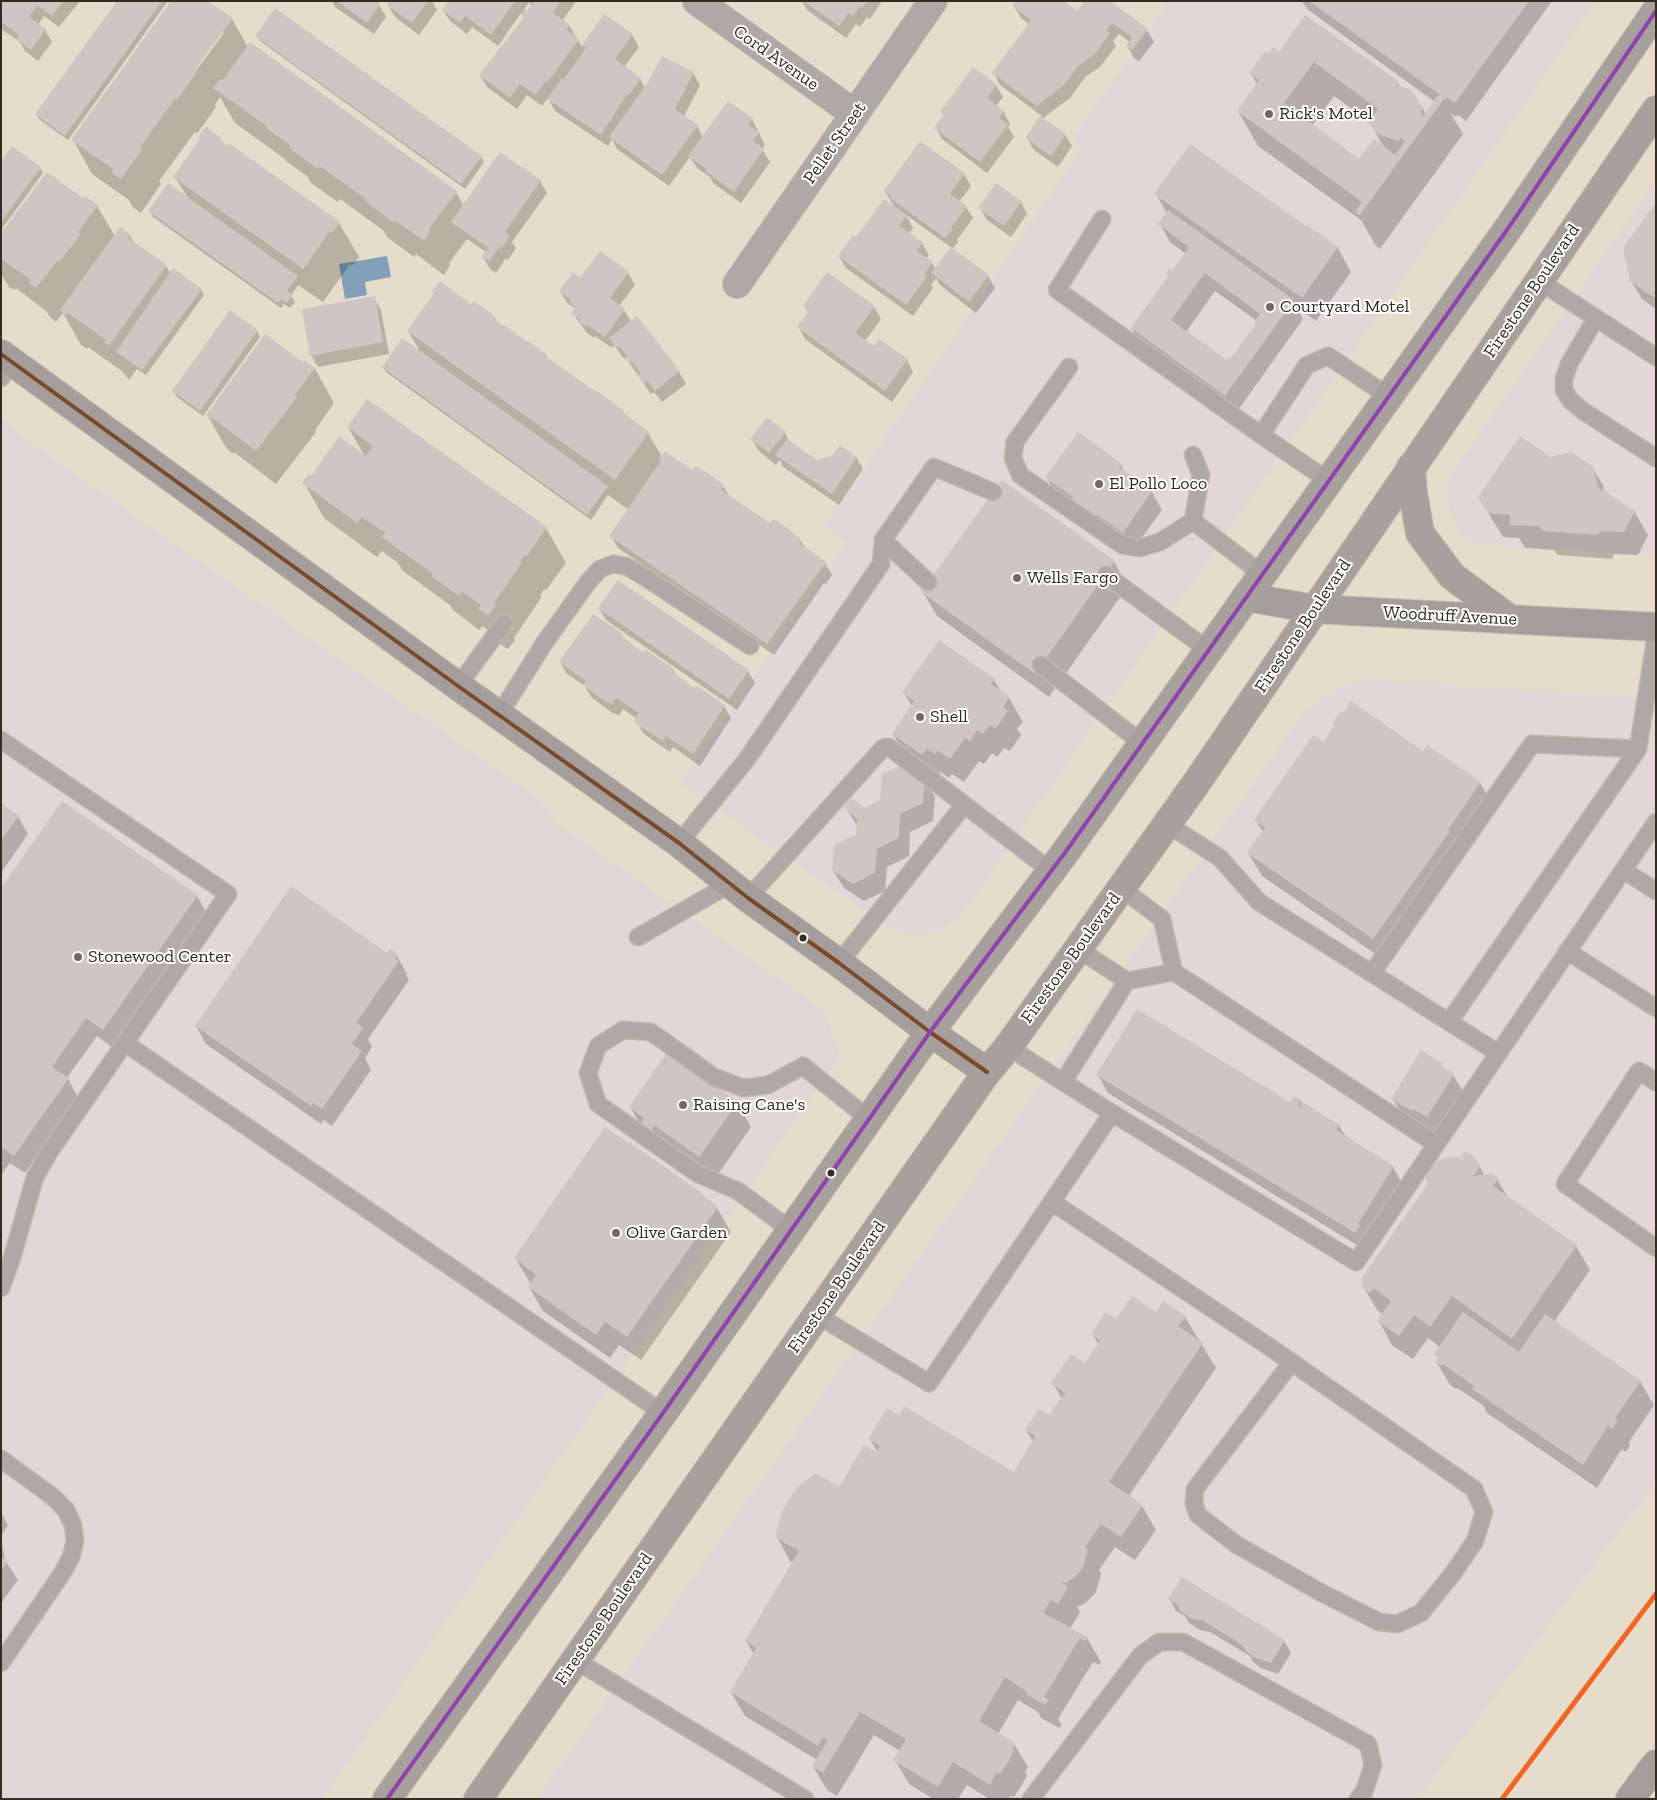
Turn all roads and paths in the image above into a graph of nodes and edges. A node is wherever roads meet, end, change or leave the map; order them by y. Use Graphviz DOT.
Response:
graph roads {
  1 [pos="697,1"];
  2 [pos="933,1"];
  3 [pos="1656,11"];
  4 [pos="1656,110"];
  5 [pos="855,114"];
  6 [pos="1102,219"];
  7 [pos="1539,281"];
  8 [pos="737,284"];
  9 [pos="1596,318"];
  10 [pos="1656,357"];
  11 [pos="5,365"];
  12 [pos="1069,367"];
  13 [pos="1388,396"];
  14 [pos="1261,435"];
  15 [pos="1193,455"];
  16 [pos="1656,458"];
  17 [pos="1411,467"];
  18 [pos="1329,480"];
  19 [pos="993,492"];
  20 [pos="1193,521"];
  21 [pos="884,540"];
  22 [pos="1106,574"];
  23 [pos="1262,574"];
  24 [pos="928,582"];
  25 [pos="1246,597"];
  26 [pos="1314,610"];
  27 [pos="1510,619"];
  28 [pos="504,622"];
  29 [pos="1656,627"];
  30 [pos="1656,635"];
  31 [pos="750,646"];
  32 [pos="1208,650"];
  33 [pos="1041,665"];
  34 [pos="458,686"];
  35 [pos="499,715"];
  36 [pos="1,740"];
  37 [pos="1142,742"];
  38 [pos="1638,749"];
  39 [pos="964,805"];
  40 [pos="1656,822"];
  41 [pos="1167,824"];
  42 [pos="679,843"];
  43 [pos="1623,870"];
  44 [pos="1050,871"];
  45 [pos="1121,888"];
  46 [pos="739,891"];
  47 [pos="1656,891"];
  48 [pos="638,937"];
  49 [pos="1078,949"];
  50 [pos="1567,951"];
  51 [pos="839,963"];
  52 [pos="1174,972"];
  53 [pos="1372,973"];
  54 [pos="1126,982"];
  55 [pos="1656,1008"];
  56 [pos="1449,1022"];
  57 [pos="930,1032"];
  58 [pos="125,1043"];
  59 [pos="1008,1047"];
  60 [pos="1498,1053"];
  61 [pos="987,1072"];
  62 [pos="1063,1082"];
  63 [pos="1656,1082"];
  64 [pos="1112,1112"];
  65 [pos="869,1118"];
  66 [pos="1436,1144"];
  67 [pos="1052,1202"];
  68 [pos="792,1231"];
  69 [pos="1656,1248"];
  70 [pos="1,1288"];
  71 [pos="817,1315"];
  72 [pos="1291,1362"];
  73 [pos="663,1413"];
  74 [pos="1,1459"];
  75 [pos="575,1660"];
  76 [pos="1,1663"];
  77 [pos="1656,1764"];
  78 [pos="388,1799"];
  79 [pos="478,1799"];
  80 [pos="805,1799"];
  81 [pos="1031,1799"];
  82 [pos="1358,1799"];
  83 [pos="1630,1799"];
  1 -- 5 [label="street, Cord Avenue"];
  2 -- 5 [label="street, Pellet Street"];
  3 -- 13 [label="main road"];
  4 -- 7 [label="main road, Firestone Boulevard"];
  5 -- 8 [label="street, Pellet Street"];
  6 -- 14 [label="lane"];
  7 -- 9 [label="lane"];
  7 -- 17 [label="main road, Firestone Boulevard"];
  9 -- 10 [label="lane"];
  9 -- 16 [label="lane"];
  11 -- 34 [label="street"];
  12 -- 20 [label="lane"];
  13 -- 14 [label="lane"];
  13 -- 18 [label="main road"];
  14 -- 18 [label="lane"];
  15 -- 20 [label="lane"];
  17 -- 26 [label="main road, Firestone Boulevard"];
  17 -- 27 [label="main road"];
  18 -- 23 [label="main road"];
  19 -- 21 [label="lane"];
  20 -- 23 [label="lane"];
  21 -- 24 [label="lane"];
  21 -- 42 [label="lane"];
  22 -- 32 [label="lane"];
  23 -- 25 [label="main road"];
  25 -- 26 [label="street, Woodruff Avenue"];
  25 -- 32 [label="main road"];
  26 -- 27 [label="street, Woodruff Avenue"];
  26 -- 41 [label="main road, Firestone Boulevard"];
  27 -- 29 [label="street, Woodruff Avenue"];
  28 -- 34 [label="lane"];
  30 -- 38 [label="lane"];
  31 -- 35 [label="lane"];
  32 -- 37 [label="main road"];
  33 -- 37 [label="lane"];
  34 -- 35 [label="street"];
  35 -- 42 [label="street"];
  36 -- 58 [label="lane"];
  37 -- 44 [label="main road"];
  38 -- 53 [label="lane"];
  38 -- 56 [label="lane"];
  39 -- 44 [label="lane"];
  39 -- 46 [label="lane"];
  39 -- 51 [label="lane"];
  40 -- 43 [label="lane"];
  41 -- 45 [label="main road, Firestone Boulevard"];
  41 -- 53 [label="lane"];
  42 -- 46 [label="street"];
  43 -- 47 [label="lane"];
  43 -- 50 [label="lane"];
  44 -- 57 [label="main road"];
  45 -- 49 [label="main road, Firestone Boulevard"];
  45 -- 52 [label="lane"];
  46 -- 48 [label="lane"];
  46 -- 51 [label="street"];
  49 -- 54 [label="lane"];
  49 -- 59 [label="main road, Firestone Boulevard"];
  50 -- 55 [label="lane"];
  50 -- 60 [label="lane"];
  51 -- 57 [label="street"];
  52 -- 54 [label="lane"];
  52 -- 66 [label="lane"];
  53 -- 56 [label="lane"];
  54 -- 62 [label="lane"];
  56 -- 60 [label="lane"];
  57 -- 61 [label="street"];
  57 -- 65 [label="main road"];
  58 -- 70 [label="lane"];
  58 -- 73 [label="lane"];
  59 -- 61 [label="main road, Firestone Boulevard"];
  59 -- 62 [label="lane"];
  60 -- 66 [label="lane"];
  61 -- 71 [label="main road, Firestone Boulevard"];
  62 -- 64 [label="lane"];
  63 -- 69 [label="lane"];
  64 -- 66 [label="lane"];
  64 -- 67 [label="lane"];
  65 -- 68 [label="main road"];
  65 -- 68 [label="lane"];
  67 -- 71 [label="lane"];
  67 -- 72 [label="lane"];
  68 -- 73 [label="main road"];
  71 -- 75 [label="main road, Firestone Boulevard"];
  72 -- 72 [label="lane"];
  73 -- 78 [label="main road"];
  74 -- 76 [label="lane"];
  75 -- 79 [label="main road, Firestone Boulevard"];
  75 -- 80 [label="lane"];
  77 -- 83 [label="street"];
  81 -- 82 [label="lane"];
}
